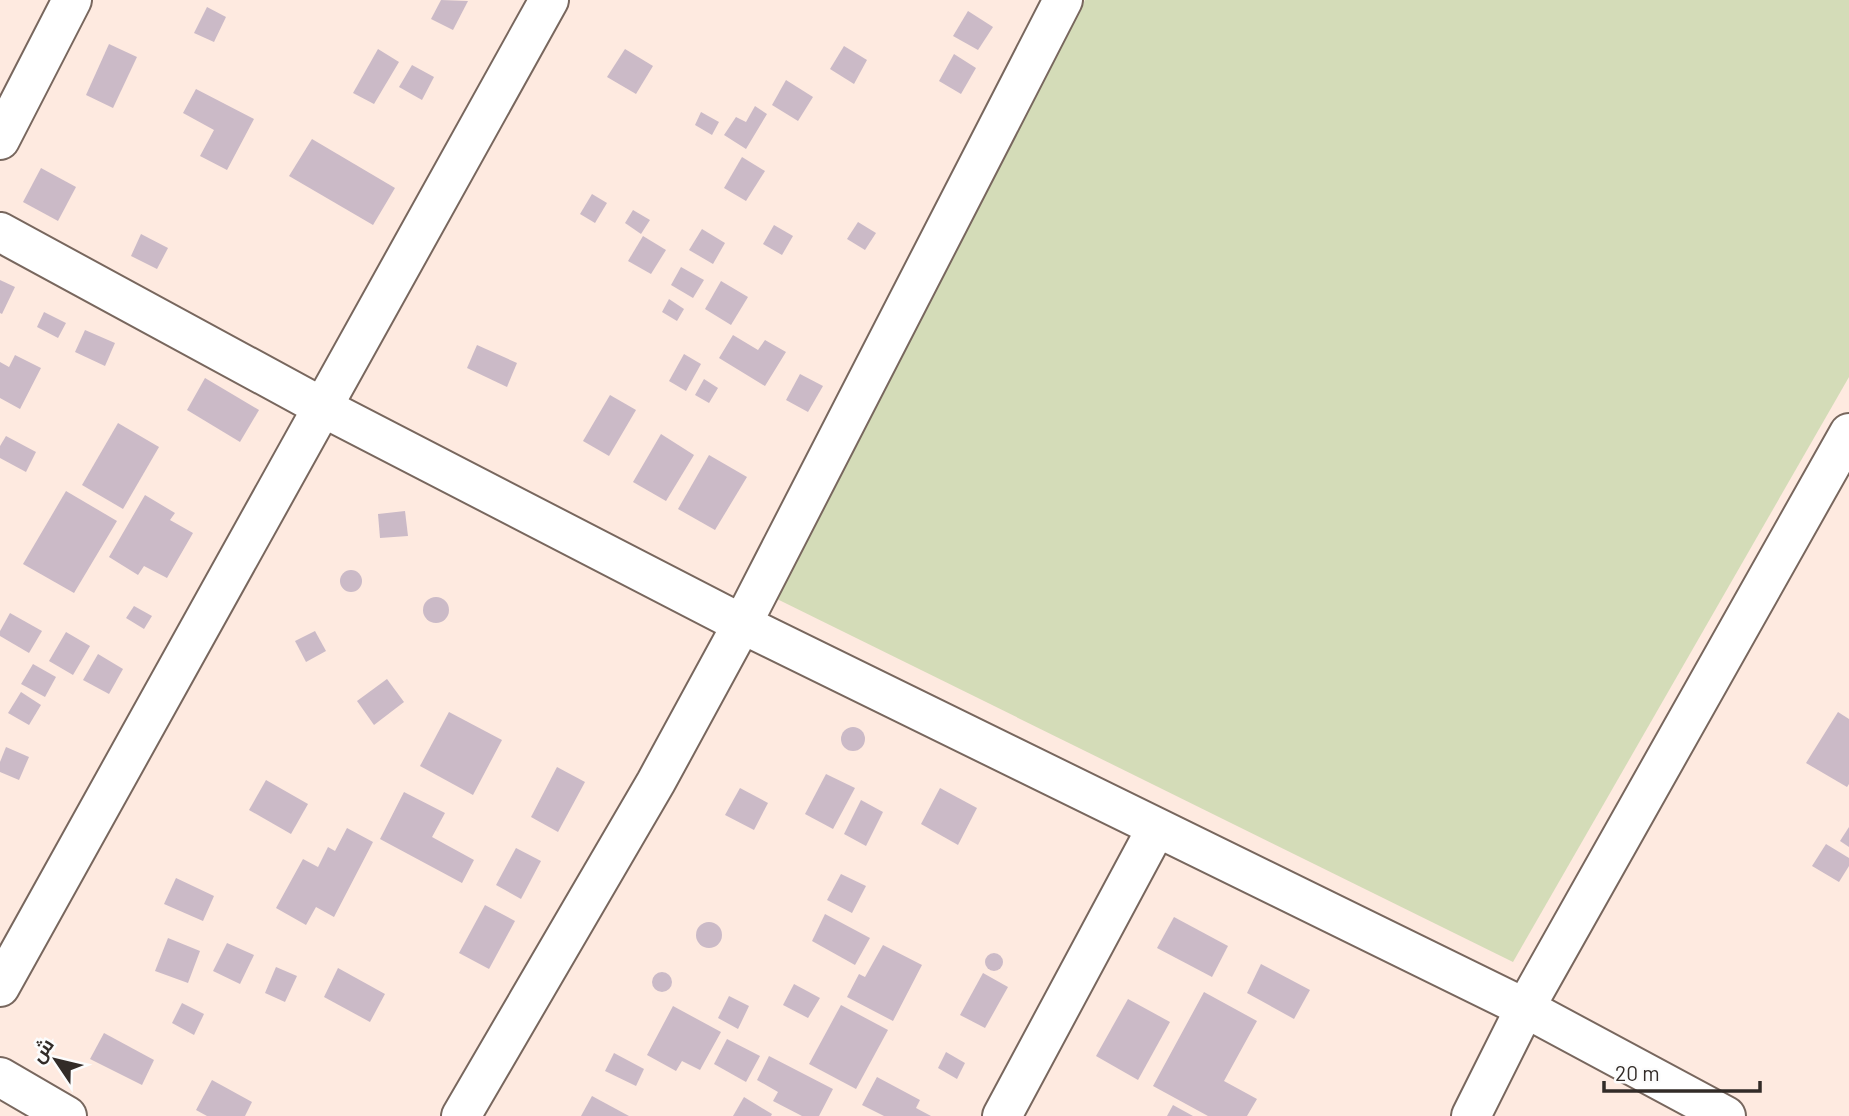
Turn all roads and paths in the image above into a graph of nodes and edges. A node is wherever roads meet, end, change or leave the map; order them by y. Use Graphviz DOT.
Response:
graph roads {
  1 [pos="72,0"];
  2 [pos="549,0"];
  3 [pos="1063,0"];
  4 [pos="0,140"];
  5 [pos="0,232"];
  6 [pos="324,408"];
  7 [pos="1849,433"];
  8 [pos="742,624"];
  9 [pos="1156,829"];
  10 [pos="0,988"];
  11 [pos="1525,1008"];
  12 [pos="0,1077"];
  13 [pos="67,1116"];
  14 [pos="461,1116"];
  15 [pos="1002,1116"];
  16 [pos="1471,1116"];
  17 [pos="1726,1116"];
  1 -- 4 [label="street"];
  2 -- 6 [label="street"];
  3 -- 8 [label="street"];
  5 -- 6 [label="street"];
  6 -- 8 [label="street"];
  6 -- 10 [label="street"];
  7 -- 11 [label="street"];
  8 -- 9 [label="street"];
  8 -- 14 [label="street"];
  9 -- 11 [label="street"];
  9 -- 15 [label="street"];
  11 -- 16 [label="street"];
  11 -- 17 [label="street"];
  12 -- 13 [label="street"];
}
